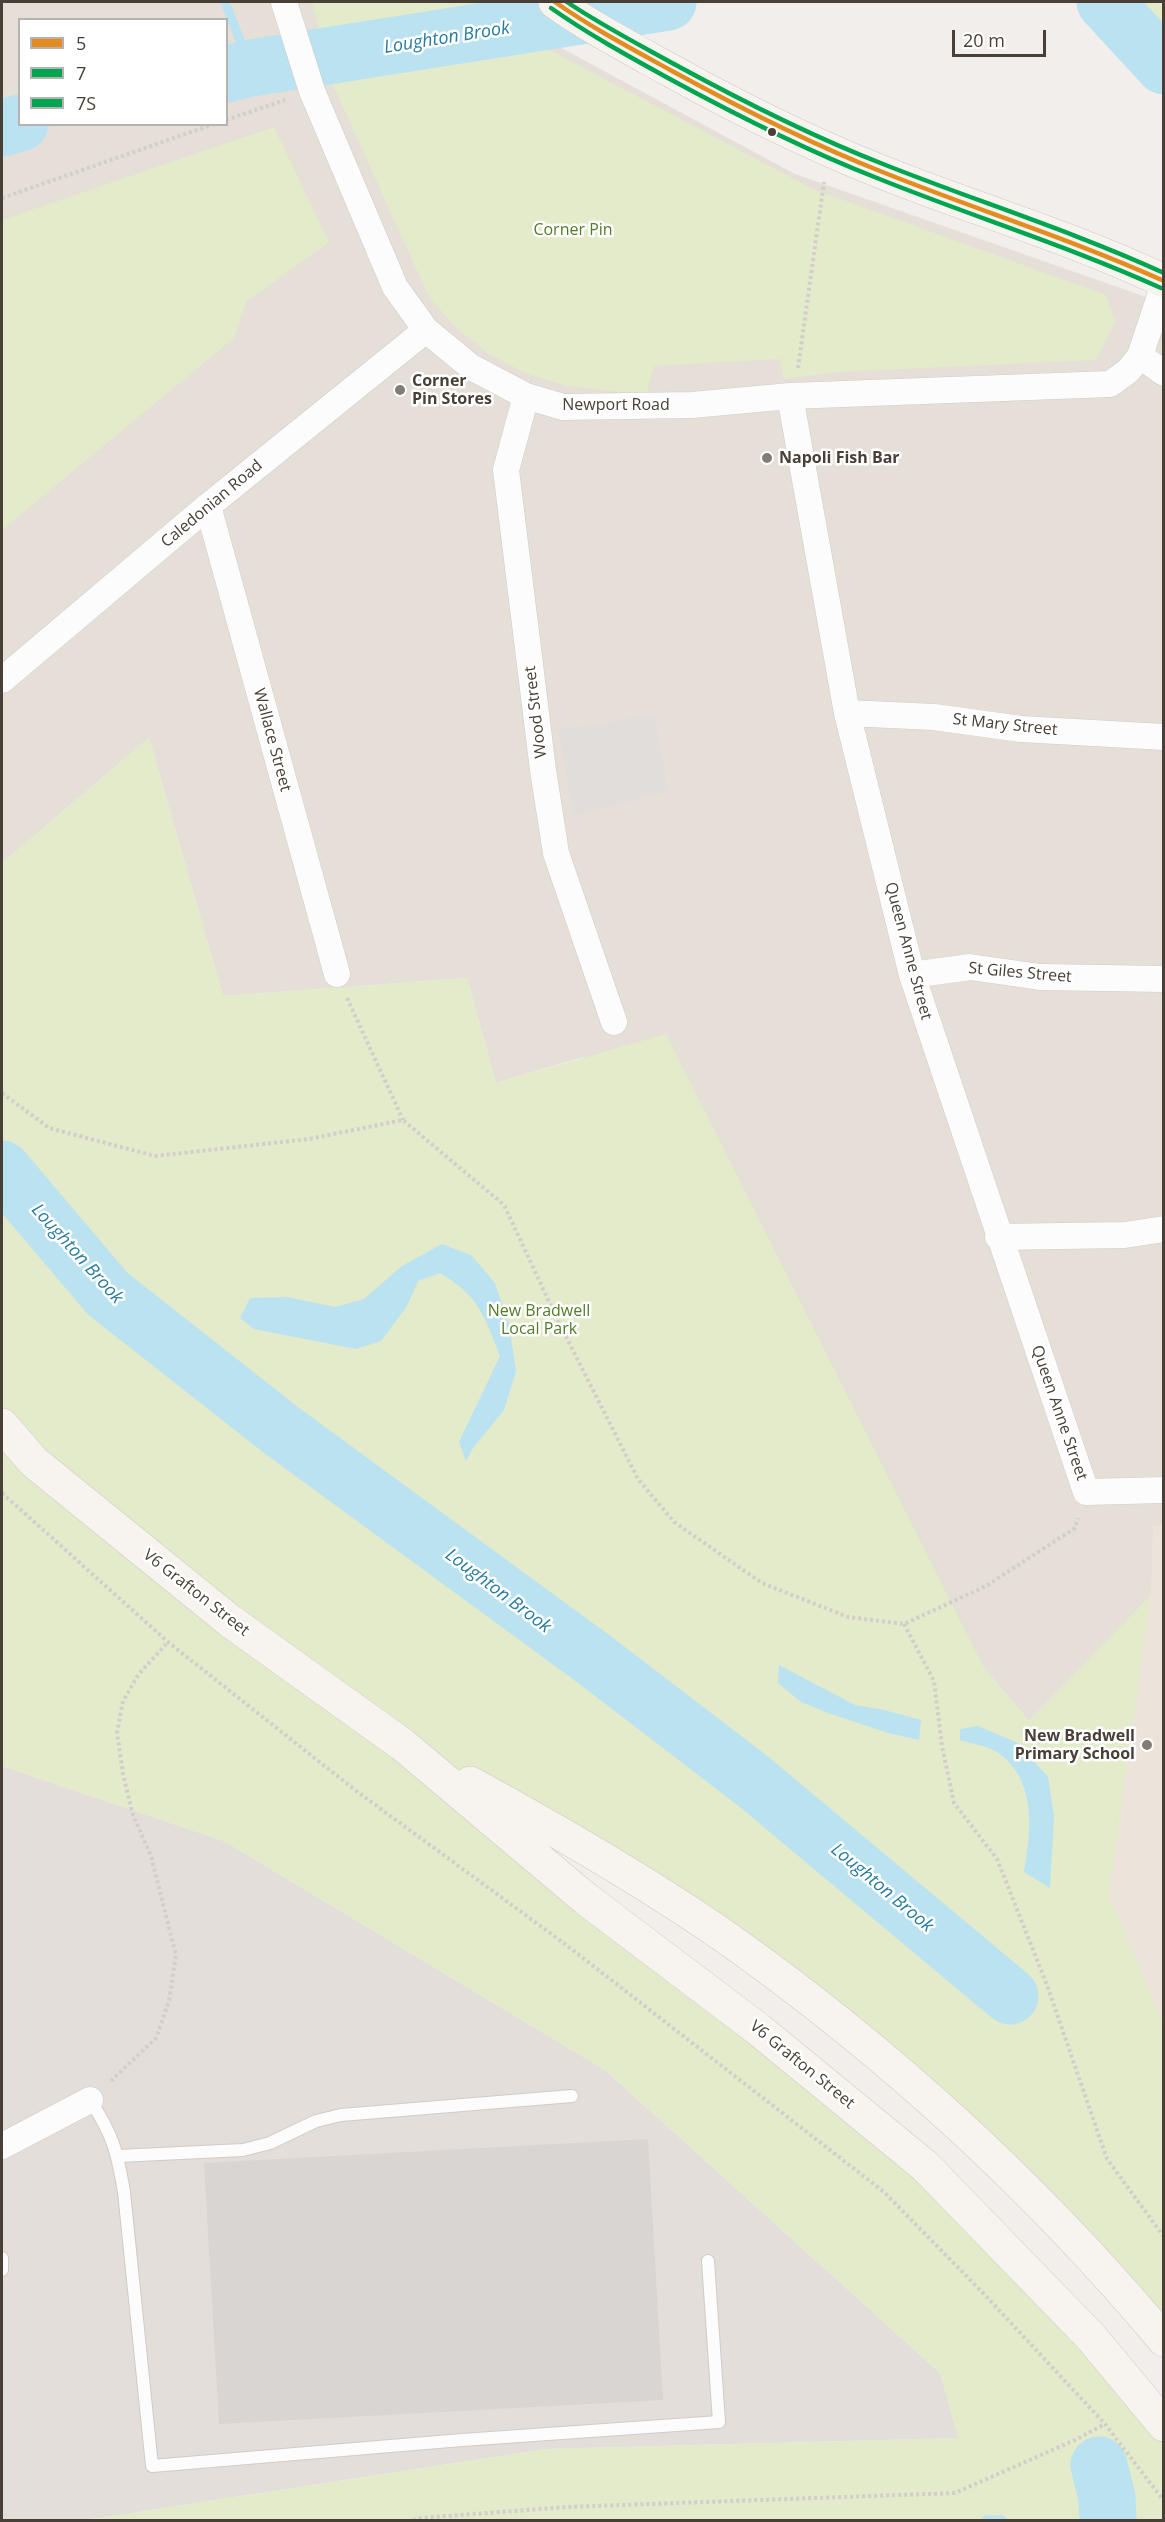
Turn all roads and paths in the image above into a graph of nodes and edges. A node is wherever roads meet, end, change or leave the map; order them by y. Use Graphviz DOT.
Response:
graph roads {
  1 [pos="555,2"];
  2 [pos="288,13"];
  3 [pos="310,85"];
  4 [pos="228,119"];
  5 [pos="208,126"];
  6 [pos="828,149"];
  7 [pos="2,198"];
  8 [pos="1164,283"];
  9 [pos="426,330"];
  10 [pos="1140,356"];
  11 [pos="1164,373"];
  12 [pos="792,395"];
  13 [pos="526,396"];
  14 [pos="208,507"];
  15 [pos="2,680"];
  16 [pos="847,713"];
  17 [pos="1164,737"];
  18 [pos="336,974"];
  19 [pos="912,975"];
  20 [pos="1164,979"];
  21 [pos="614,1022"];
  22 [pos="2,1093"];
  23 [pos="403,1120"];
  24 [pos="1164,1229"];
  25 [pos="998,1237"];
  26 [pos="2,1425"];
  27 [pos="1164,1490"];
  28 [pos="1086,1492"];
  29 [pos="2,1493"];
  30 [pos="904,1624"];
  31 [pos="168,1642"];
  32 [pos="403,1746"];
  33 [pos="572,2096"];
  34 [pos="90,2100"];
  35 [pos="2,2146"];
  36 [pos="118,2156"];
  37 [pos="1164,2237"];
  38 [pos="2,2258"];
  39 [pos="708,2261"];
  40 [pos="2,2270"];
  41 [pos="1164,2340"];
  42 [pos="1105,2424"];
  43 [pos="1164,2425"];
  44 [pos="1164,2501"];
  45 [pos="412,2520"];
  1 -- 6 [label="street, Newport Road"];
  2 -- 3 [label="street, Newport Road"];
  3 -- 4 [label="path"];
  3 -- 9 [label="street, Newport Road"];
  5 -- 7 [label="path"];
  6 -- 8 [label="street, Newport Road"];
  6 -- 12 [label="path"];
  8 -- 10 [label="street, Newport Road"];
  9 -- 13 [label="street, Newport Road"];
  9 -- 14 [label="street, Caledonian Road"];
  10 -- 11 [label="street"];
  10 -- 12 [label="street, Newport Road"];
  12 -- 13 [label="street, Newport Road"];
  12 -- 16 [label="street, Queen Anne Street"];
  13 -- 21 [label="street, Wood Street"];
  14 -- 15 [label="street, Caledonian Road"];
  14 -- 18 [label="street, Wallace Street"];
  16 -- 17 [label="street, St Mary Street"];
  16 -- 19 [label="street, Queen Anne Street"];
  18 -- 23 [label="path"];
  19 -- 20 [label="street, St Giles Street"];
  19 -- 25 [label="street, Queen Anne Street"];
  22 -- 23 [label="path"];
  23 -- 30 [label="path"];
  24 -- 25 [label="street"];
  25 -- 28 [label="street, Queen Anne Street"];
  26 -- 32 [label="street, V6 Grafton Street"];
  27 -- 28 [label="street"];
  28 -- 30 [label="path"];
  29 -- 31 [label="path"];
  30 -- 37 [label="path"];
  31 -- 34 [label="path"];
  31 -- 42 [label="path"];
  32 -- 41 [label="street, V6 Grafton Street"];
  32 -- 43 [label="street, V6 Grafton Street"];
  33 -- 36 [label="lane"];
  34 -- 35 [label="street"];
  34 -- 36 [label="lane"];
  36 -- 39 [label="lane"];
  38 -- 40 [label="lane"];
  42 -- 44 [label="path"];
  42 -- 45 [label="path"];
}
